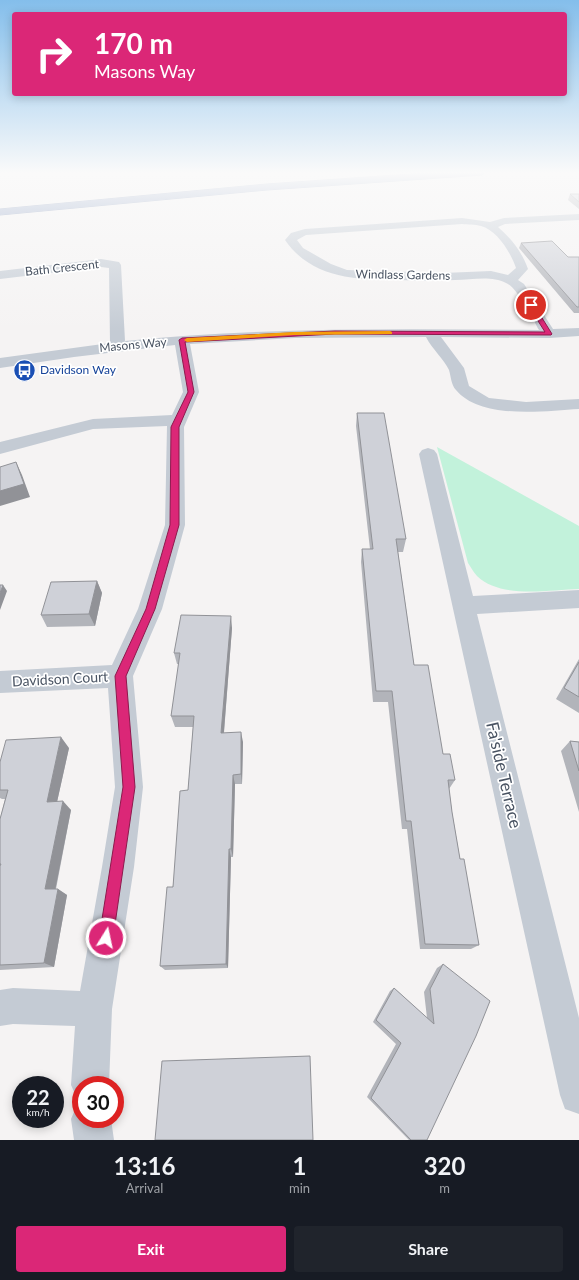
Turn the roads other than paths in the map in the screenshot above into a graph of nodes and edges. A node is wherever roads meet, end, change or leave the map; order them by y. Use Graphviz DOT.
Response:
graph roads {
  1 [pos="402,225"];
  2 [pos="489,226"];
  3 [pos="0,275"];
  4 [pos="510,280"];
  5 [pos="579,332"];
  6 [pos="432,334"];
  7 [pos="549,334"];
  8 [pos="182,340"];
  9 [pos="118,346"];
  10 [pos="0,363"];
  11 [pos="579,404"];
  12 [pos="178,420"];
  13 [pos="0,448"];
  14 [pos="428,454"];
  15 [pos="579,599"];
  16 [pos="464,606"];
  17 [pos="120,676"];
  18 [pos="0,682"];
  19 [pos="0,1008"];
  20 [pos="94,1009"];
  21 [pos="90,1076"];
  22 [pos="579,1095"];
  23 [pos="92,1128"];
  24 [pos="94,1140"];
  1 -- 4 [label="street, Windlass Gardens"];
  2 -- 4 [label="street"];
  3 -- 9 [label="street, Bath Crescent"];
  4 -- 7 [label="street"];
  5 -- 7 [label="street, Masons Way"];
  6 -- 7 [label="street, Masons Way"];
  6 -- 8 [label="street, Masons Way"];
  6 -- 11 [label="street"];
  8 -- 9 [label="street, Masons Way"];
  8 -- 12 [label="street"];
  9 -- 10 [label="street, Masons Way"];
  12 -- 13 [label="street"];
  12 -- 17 [label="street"];
  14 -- 16 [label="street, Fa'side Terrace"];
  15 -- 16 [label="street"];
  16 -- 22 [label="street, Fa'side Terrace"];
  17 -- 18 [label="street, Davidson Court"];
  17 -- 20 [label="street"];
  19 -- 20 [label="street"];
  20 -- 21 [label="street"];
  23 -- 24 [label="street"];
}
